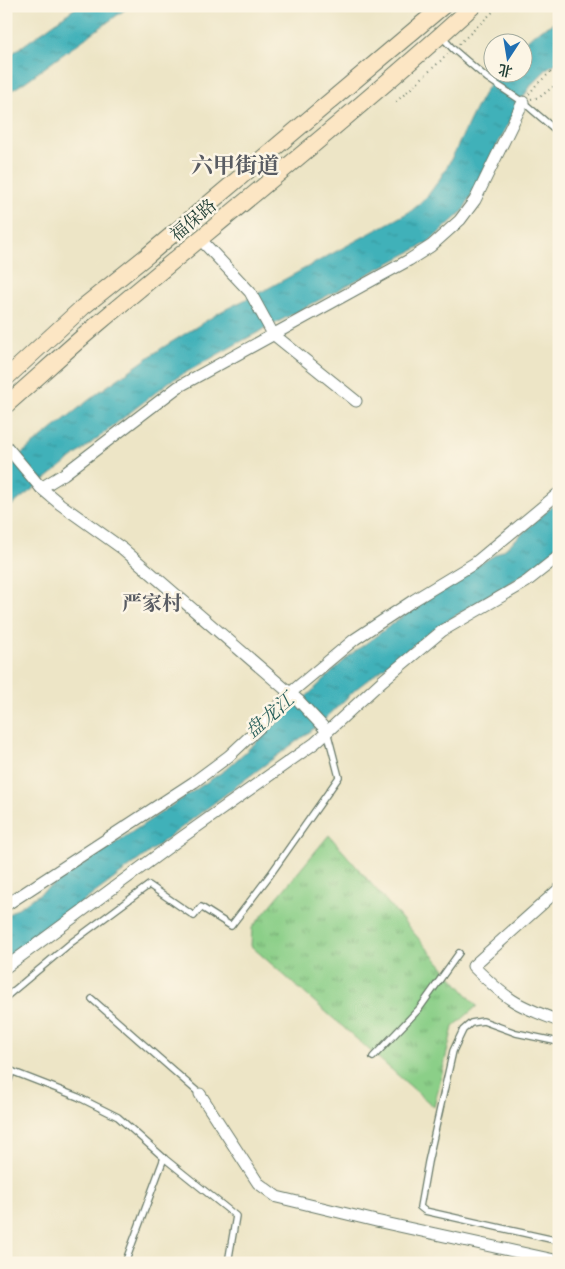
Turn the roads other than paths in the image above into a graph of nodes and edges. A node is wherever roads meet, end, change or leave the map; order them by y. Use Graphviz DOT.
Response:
graph roads {
  1 [pos="443,6"];
  2 [pos="473,6"];
  3 [pos="440,36"];
  4 [pos="523,102"];
  5 [pos="559,133"];
  6 [pos="201,240"];
  7 [pos="273,334"];
  8 [pos="6,378"];
  9 [pos="356,401"];
  10 [pos="6,405"];
  11 [pos="10,450"];
  12 [pos="41,488"];
  13 [pos="559,493"];
  14 [pos="559,556"];
  15 [pos="289,694"];
  16 [pos="327,732"];
  17 [pos="559,889"];
  18 [pos="6,905"];
  19 [pos="458,953"];
  20 [pos="6,967"];
  21 [pos="6,997"];
  22 [pos="92,999"];
  23 [pos="559,1021"];
  24 [pos="559,1042"];
  25 [pos="374,1057"];
  26 [pos="9,1070"];
  27 [pos="6,1089"];
  28 [pos="200,1094"];
  29 [pos="164,1158"];
  30 [pos="559,1241"];
  31 [pos="559,1261"];
  32 [pos="125,1263"];
  33 [pos="228,1263"];
  1 -- 8 [label="main road, 福保路"];
  2 -- 3 [label="main road, 福保路"];
  3 -- 4 [label="lane"];
  3 -- 6 [label="main road, 福保路"];
  4 -- 5 [label="lane"];
  4 -- 7 [label="street"];
  6 -- 7 [label="street"];
  6 -- 10 [label="main road, 福保路"];
  7 -- 9 [label="street"];
  7 -- 12 [label="street"];
  11 -- 12 [label="street"];
  12 -- 15 [label="street"];
  13 -- 15 [label="street"];
  14 -- 16 [label="street"];
  15 -- 16 [label="street"];
  15 -- 18 [label="street"];
  16 -- 20 [label="street"];
  16 -- 21 [label="lane"];
  17 -- 23 [label="street"];
  19 -- 25 [label="lane"];
  22 -- 28 [label="lane"];
  24 -- 30 [label="lane"];
  26 -- 27 [label="lane"];
  26 -- 29 [label="lane"];
  28 -- 31 [label="street"];
  29 -- 32 [label="lane"];
  29 -- 33 [label="lane"];
}
